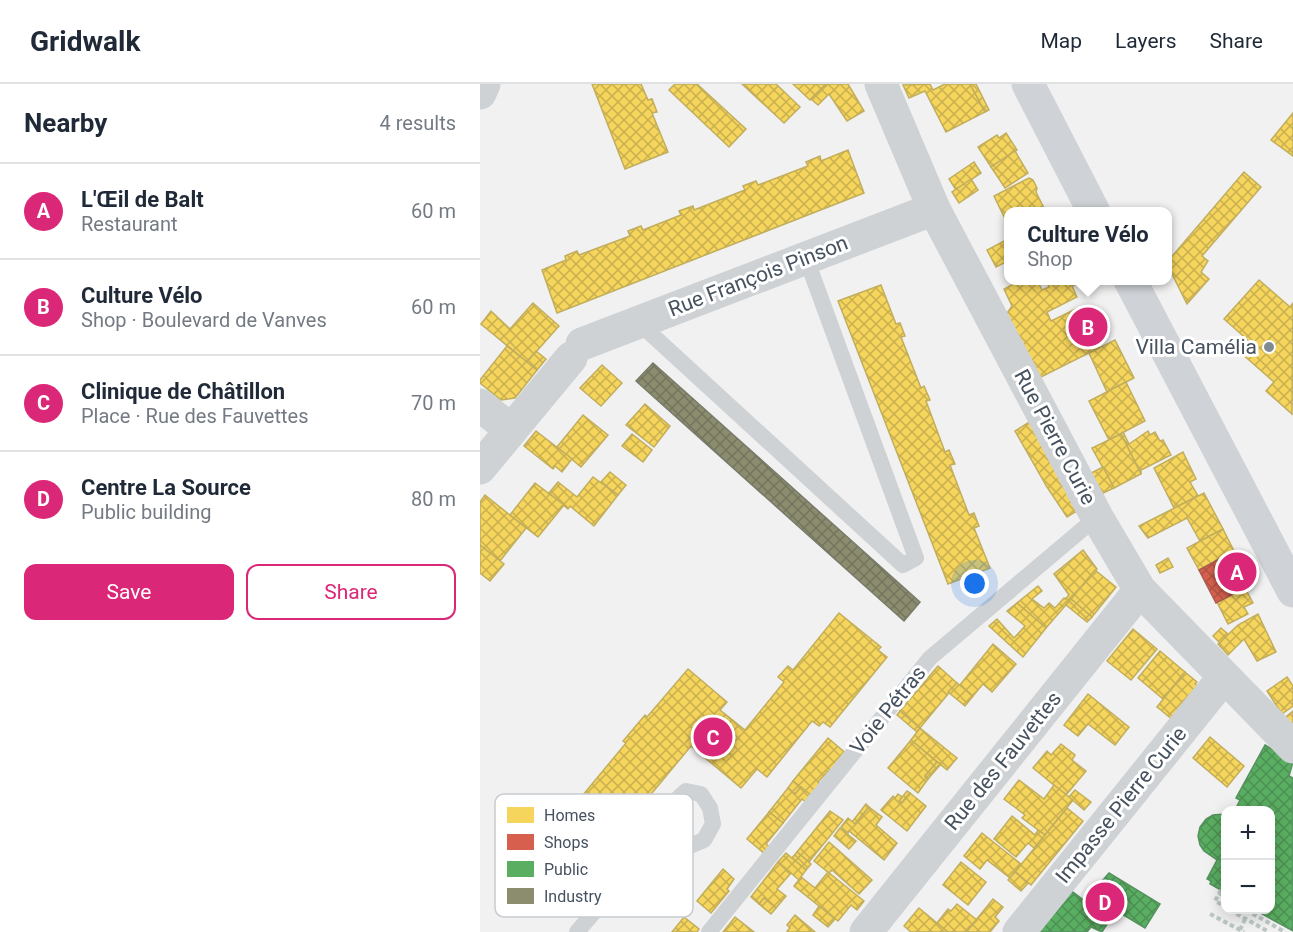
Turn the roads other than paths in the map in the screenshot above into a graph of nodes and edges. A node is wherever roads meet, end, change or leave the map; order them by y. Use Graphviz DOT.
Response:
graph roads {
  1 [pos="484,84"];
  2 [pos="881,84"];
  3 [pos="1028,84"];
  4 [pos="480,93"];
  5 [pos="1091,207"];
  6 [pos="934,209"];
  7 [pos="807,258"];
  8 [pos="1133,285"];
  9 [pos="638,322"];
  10 [pos="480,405"];
  11 [pos="511,430"];
  12 [pos="480,468"];
  13 [pos="1097,517"];
  14 [pos="1140,590"];
  15 [pos="1293,591"];
  16 [pos="1224,677"];
  17 [pos="1293,747"];
  18 [pos="683,794"];
  19 [pos="693,845"];
  20 [pos="590,917"];
  21 [pos="577,932"];
  22 [pos="709,932"];
  23 [pos="866,932"];
  24 [pos="1019,932"];
  1 -- 4 [label="street"];
  2 -- 6 [label="street, Rue Pierre Curie"];
  3 -- 5 [label="main road"];
  6 -- 7 [label="street, Rue François Pinson"];
  6 -- 13 [label="street, Rue Pierre Curie"];
  7 -- 9 [label="street, Rue François Pinson"];
  7 -- 9 [label="lane"];
  8 -- 15 [label="main road"];
  9 -- 11 [label="street, Rue François Pinson"];
  10 -- 11 [label="street"];
  11 -- 12 [label="street, Rue François Pinson"];
  13 -- 14 [label="street, Rue Pierre Curie"];
  13 -- 22 [label="lane, Voie Pétras"];
  14 -- 16 [label="street, Rue Pierre Curie"];
  14 -- 23 [label="street, Rue des Fauvettes"];
  16 -- 17 [label="street, Rue Pierre Curie"];
  16 -- 24 [label="street, Impasse Pierre Curie"];
  18 -- 19 [label="lane"];
  20 -- 21 [label="lane"];
}
